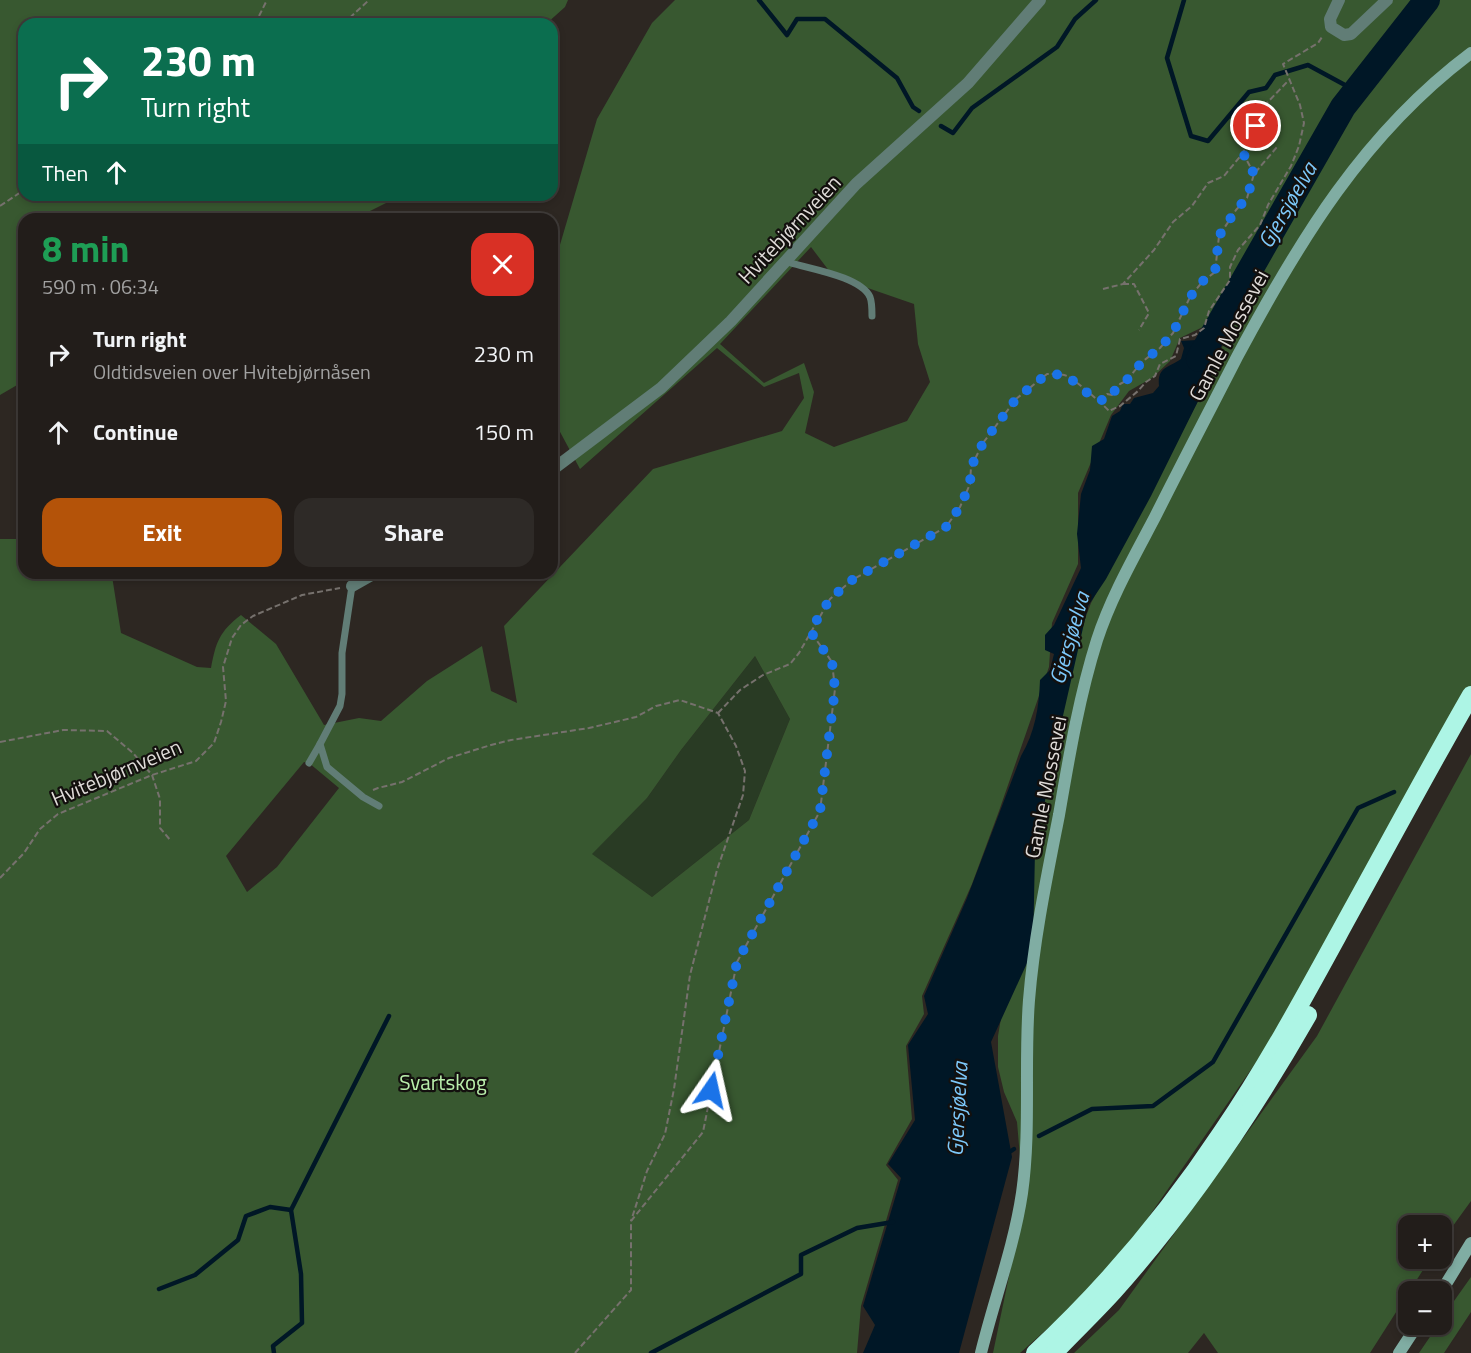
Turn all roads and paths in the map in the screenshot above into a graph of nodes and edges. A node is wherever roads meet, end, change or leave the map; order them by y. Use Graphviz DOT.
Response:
graph roads {
  1 [pos="267,0"];
  2 [pos="369,0"];
  3 [pos="1040,0"];
  4 [pos="1339,0"];
  5 [pos="1387,0"];
  6 [pos="258,18"];
  7 [pos="350,18"];
  8 [pos="1331,27"];
  9 [pos="1471,52"];
  10 [pos="1289,80"];
  11 [pos="1277,147"];
  12 [pos="1243,153"];
  13 [pos="1254,174"];
  14 [pos="18,193"];
  15 [pos="0,206"];
  16 [pos="787,260"];
  17 [pos="1123,284"];
  18 [pos="1102,289"];
  19 [pos="872,316"];
  20 [pos="1139,330"];
  21 [pos="1101,401"];
  22 [pos="558,465"];
  23 [pos="364,579"];
  24 [pos="352,586"];
  25 [pos="810,631"];
  26 [pos="1471,695"];
  27 [pos="718,713"];
  28 [pos="1471,718"];
  29 [pos="0,742"];
  30 [pos="320,744"];
  31 [pos="309,763"];
  32 [pos="152,775"];
  33 [pos="363,797"];
  34 [pos="379,806"];
  35 [pos="171,841"];
  36 [pos="0,878"];
  37 [pos="631,1221"];
  38 [pos="1471,1243"];
  39 [pos="1447,1281"];
  40 [pos="1411,1335"];
  41 [pos="576,1353"];
  42 [pos="981,1353"];
  43 [pos="1035,1353"];
  44 [pos="1054,1353"];
  45 [pos="1399,1353"];
  1 -- 6 [label="path"];
  2 -- 7 [label="path"];
  3 -- 16 [label="street, Hvitebjørnveien"];
  4 -- 8 [label="street"];
  5 -- 8 [label="street"];
  8 -- 10 [label="path"];
  9 -- 42 [label="main road, Gamle Mossevei"];
  10 -- 12 [label="path"];
  10 -- 21 [label="path"];
  11 -- 13 [label="path"];
  12 -- 13 [label="path"];
  12 -- 17 [label="path"];
  13 -- 21 [label="path"];
  14 -- 15 [label="path"];
  16 -- 19 [label="lane"];
  16 -- 22 [label="street, Hvitebjørnveien"];
  17 -- 18 [label="path"];
  17 -- 20 [label="path"];
  21 -- 25 [label="path"];
  23 -- 24 [label="street"];
  24 -- 30 [label="lane"];
  24 -- 32 [label="path, Hvitebjørnveien"];
  25 -- 27 [label="path"];
  25 -- 37 [label="path"];
  26 -- 43 [label="highway"];
  27 -- 33 [label="path"];
  27 -- 37 [label="path"];
  28 -- 44 [label="highway"];
  29 -- 32 [label="path"];
  30 -- 31 [label="lane"];
  30 -- 33 [label="lane"];
  32 -- 35 [label="path"];
  32 -- 36 [label="path, Hvitebjørnveien"];
  33 -- 34 [label="lane"];
  37 -- 41 [label="path"];
  38 -- 39 [label="main road"];
  40 -- 45 [label="main road"];
}
